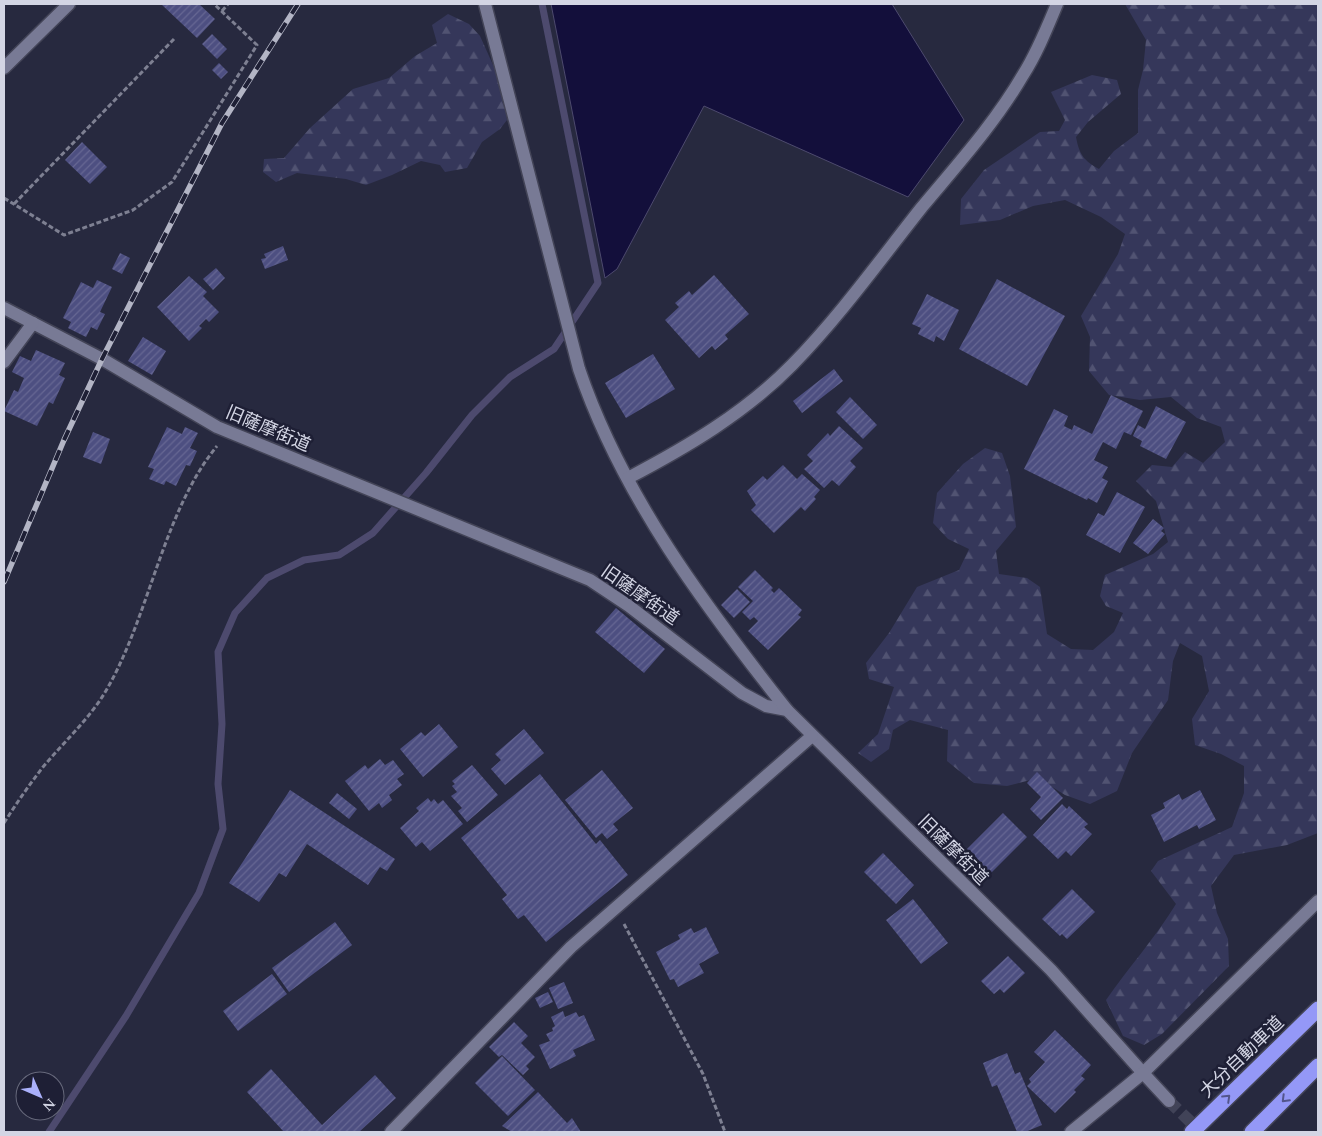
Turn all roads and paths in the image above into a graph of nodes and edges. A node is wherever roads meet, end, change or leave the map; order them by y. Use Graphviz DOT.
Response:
graph roads {
  1 [pos="69,4"];
  2 [pos="214,4"];
  3 [pos="228,4"];
  4 [pos="485,4"];
  5 [pos="1057,4"];
  6 [pos="222,11"];
  7 [pos="174,39"];
  8 [pos="4,68"];
  9 [pos="4,198"];
  10 [pos="14,204"];
  11 [pos="4,308"];
  12 [pos="33,323"];
  13 [pos="4,362"];
  14 [pos="228,432"];
  15 [pos="628,478"];
  16 [pos="787,710"];
  17 [pos="812,736"];
  18 [pos="4,823"];
  19 [pos="1318,901"];
  20 [pos="616,908"];
  21 [pos="1318,1009"];
  22 [pos="1318,1066"];
  23 [pos="1143,1073"];
  24 [pos="1170,1101"];
  25 [pos="391,1132"];
  26 [pos="725,1132"];
  27 [pos="1071,1132"];
  28 [pos="1192,1132"];
  29 [pos="1252,1132"];
  1 -- 8 [label="street"];
  2 -- 6 [label="path"];
  3 -- 6 [label="path"];
  4 -- 15 [label="street"];
  5 -- 15 [label="street"];
  6 -- 10 [label="path"];
  7 -- 10 [label="path"];
  9 -- 10 [label="path"];
  11 -- 12 [label="street, 旧薩摩街道"];
  12 -- 13 [label="street"];
  12 -- 14 [label="street, 旧薩摩街道"];
  14 -- 16 [label="street, 旧薩摩街道"];
  14 -- 18 [label="path"];
  15 -- 16 [label="street"];
  16 -- 17 [label="street, 旧薩摩街道"];
  17 -- 20 [label="street"];
  17 -- 23 [label="street, 旧薩摩街道"];
  19 -- 23 [label="street"];
  20 -- 25 [label="street"];
  20 -- 26 [label="path"];
  28 -- 21 [label="highway, 大分自動車道, one-way"];
  22 -- 29 [label="highway, one-way"];
  23 -- 24 [label="street, 旧薩摩街道"];
  23 -- 27 [label="street"];
}
